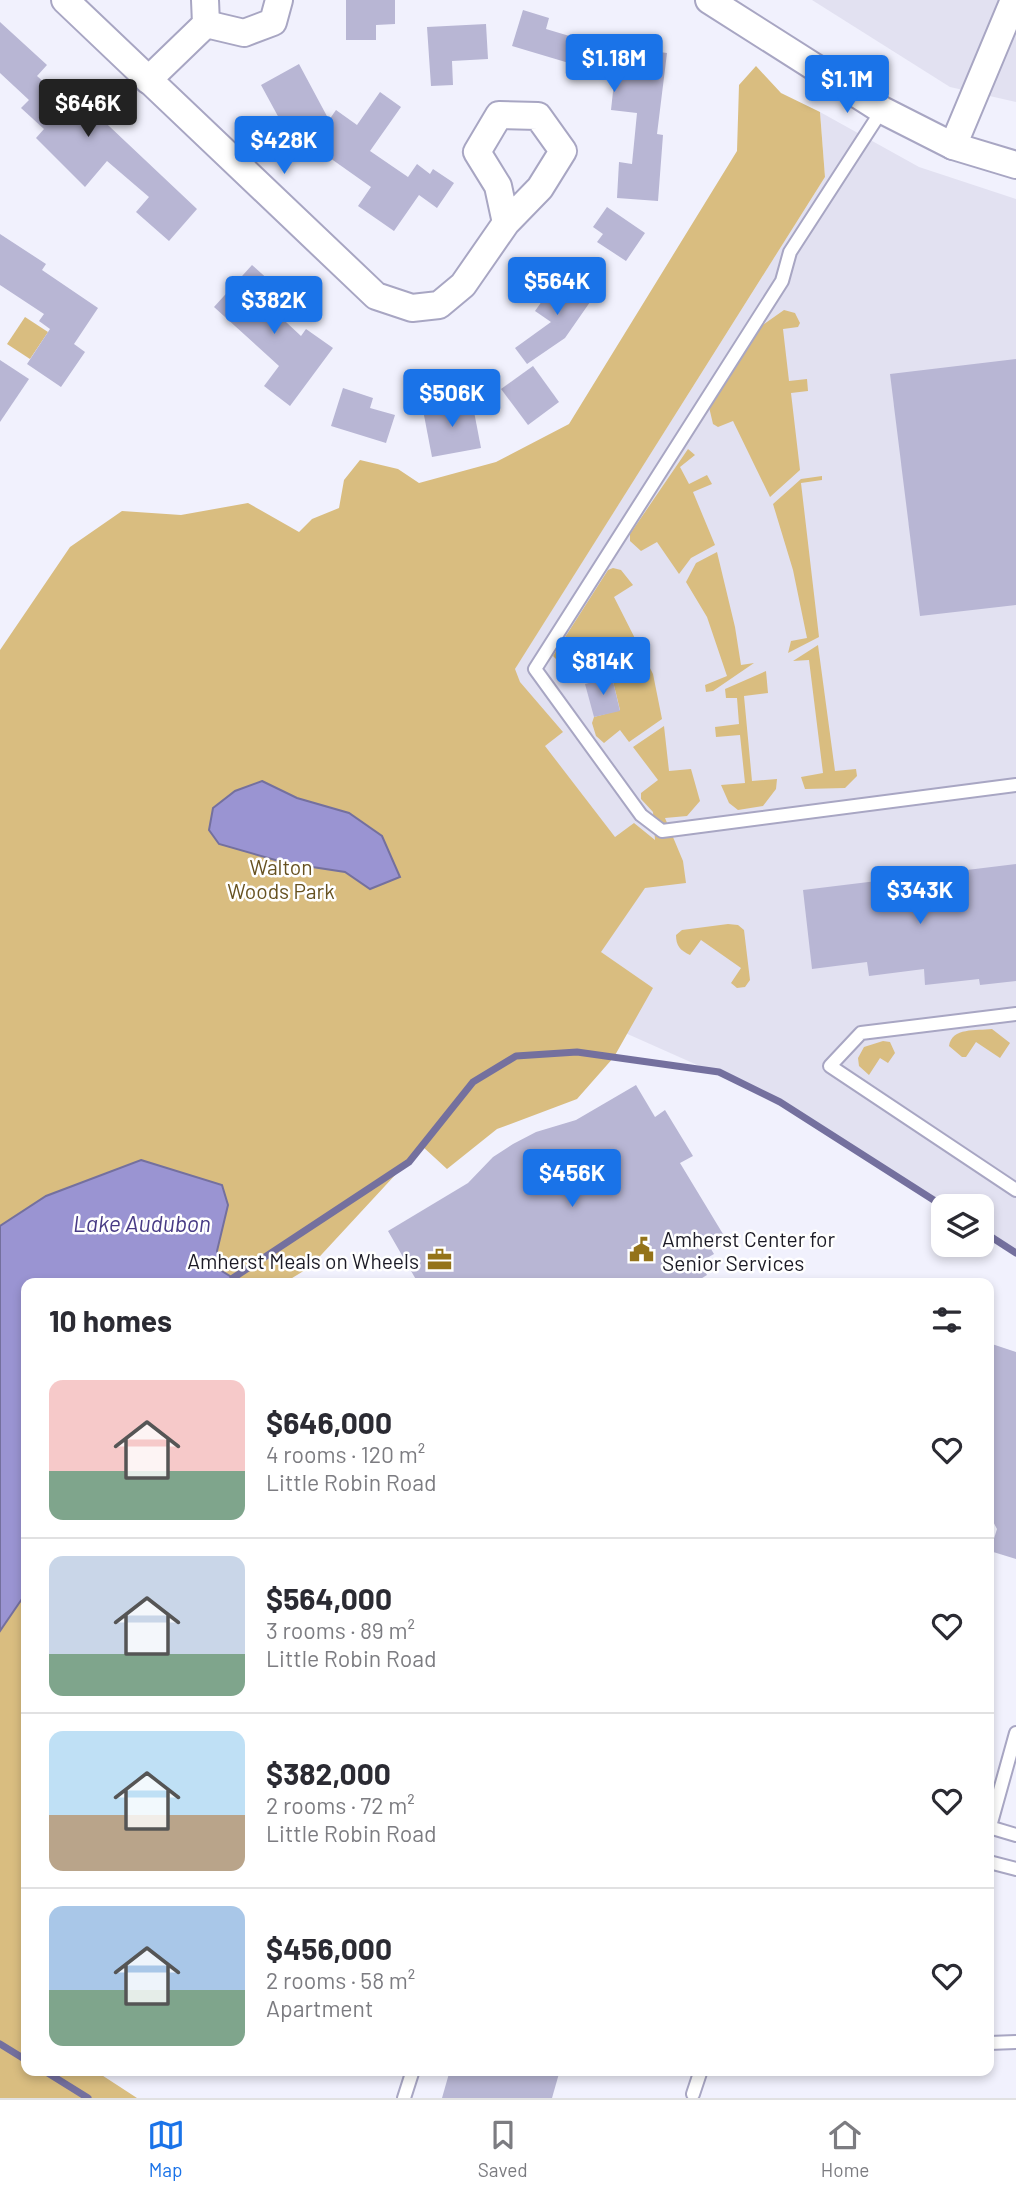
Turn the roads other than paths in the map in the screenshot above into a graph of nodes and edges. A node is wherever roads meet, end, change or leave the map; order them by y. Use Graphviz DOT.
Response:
graph roads {
  1 [pos="65,0"];
  2 [pos="279,0"];
  3 [pos="709,0"];
  4 [pos="1014,0"];
  5 [pos="206,12"];
  6 [pos="148,80"];
  7 [pos="882,110"];
  8 [pos="953,146"];
  9 [pos="1016,165"];
  10 [pos="506,223"];
  11 [pos="1016,785"];
  12 [pos="1016,1014"];
  13 [pos="1016,1190"];
  14 [pos="1016,1733"];
  15 [pos="994,1810"];
  16 [pos="994,1829"];
  17 [pos="1016,1835"];
  18 [pos="994,1863"];
  19 [pos="1016,1869"];
  20 [pos="1016,2042"];
  21 [pos="994,2043"];
  22 [pos="411,2076"];
  23 [pos="699,2076"];
  24 [pos="693,2094"];
  25 [pos="404,2098"];
  1 -- 6 [label="street"];
  2 -- 5 [label="street"];
  3 -- 7 [label="street"];
  4 -- 8 [label="street"];
  5 -- 6 [label="street"];
  6 -- 10 [label="street"];
  7 -- 8 [label="street"];
  7 -- 11 [label="lane"];
  8 -- 9 [label="street"];
  12 -- 13 [label="lane"];
  14 -- 15 [label="lane"];
  16 -- 17 [label="lane"];
  18 -- 19 [label="lane"];
  20 -- 21 [label="lane"];
  22 -- 25 [label="lane"];
  23 -- 24 [label="lane"];
}
